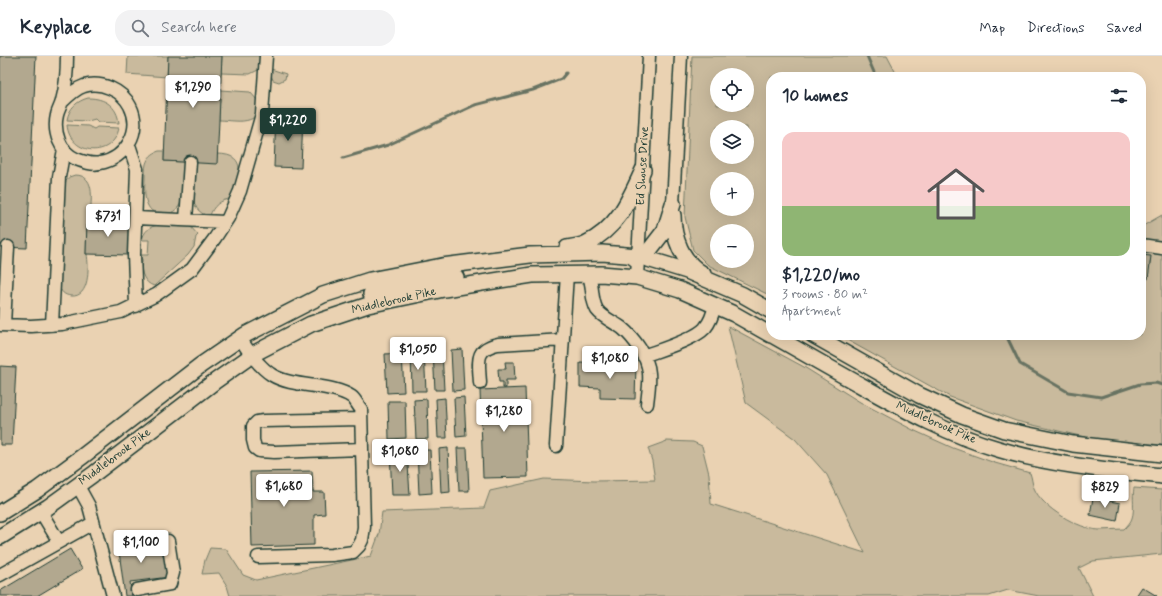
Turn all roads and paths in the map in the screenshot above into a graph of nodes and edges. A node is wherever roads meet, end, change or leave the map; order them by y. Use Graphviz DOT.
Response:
graph roads {
  1 [pos="67,56"];
  2 [pos="266,56"];
  3 [pos="649,56"];
  4 [pos="681,56"];
  5 [pos="62,102"];
  6 [pos="129,145"];
  7 [pos="64,149"];
  8 [pos="190,162"];
  9 [pos="643,170"];
  10 [pos="673,204"];
  11 [pos="136,218"];
  12 [pos="186,220"];
  13 [pos="225,222"];
  14 [pos="1146,246"];
  15 [pos="8,248"];
  16 [pos="1162,248"];
  17 [pos="539,255"];
  18 [pos="638,256"];
  19 [pos="567,274"];
  20 [pos="588,274"];
  21 [pos="637,277"];
  22 [pos="743,295"];
  23 [pos="715,305"];
  24 [pos="136,306"];
  25 [pos="766,308"];
  26 [pos="312,324"];
  27 [pos="2,325"];
  28 [pos="52,325"];
  29 [pos="766,332"];
  30 [pos="240,338"];
  31 [pos="563,340"];
  32 [pos="780,340"];
  33 [pos="822,340"];
  34 [pos="251,355"];
  35 [pos="643,356"];
  36 [pos="480,383"];
  37 [pos="647,404"];
  38 [pos="361,419"];
  39 [pos="556,446"];
  40 [pos="362,449"];
  41 [pos="1162,454"];
  42 [pos="1162,476"];
  43 [pos="78,486"];
  44 [pos="41,512"];
  45 [pos="0,513"];
  46 [pos="93,523"];
  47 [pos="0,537"];
  48 [pos="168,541"];
  49 [pos="59,542"];
  50 [pos="258,557"];
  51 [pos="0,574"];
  52 [pos="137,590"];
  53 [pos="113,596"];
  1 -- 5 [label="street"];
  2 -- 13 [label="street"];
  3 -- 9 [label="street, Ed Shouse Drive"];
  4 -- 10 [label="street"];
  5 -- 6 [label="street"];
  5 -- 7 [label="street"];
  6 -- 7 [label="street"];
  6 -- 11 [label="street"];
  7 -- 28 [label="street"];
  8 -- 12 [label="street"];
  9 -- 17 [label="main road"];
  9 -- 18 [label="street, Ed Shouse Drive"];
  10 -- 18 [label="main road"];
  10 -- 22 [label="main road"];
  11 -- 12 [label="street"];
  11 -- 24 [label="street"];
  12 -- 13 [label="street"];
  13 -- 24 [label="street"];
  14 -- 16 [label="street"];
  15 -- 27 [label="street"];
  17 -- 18 [label="main road, Middlebrook Pike"];
  17 -- 30 [label="main road, Middlebrook Pike"];
  18 -- 21 [label="street, Ed Shouse Drive"];
  18 -- 22 [label="main road, Middlebrook Pike"];
  18 -- 26 [label="main road"];
  19 -- 20 [label="main road, Middlebrook Pike"];
  19 -- 26 [label="main road, Middlebrook Pike"];
  19 -- 31 [label="street"];
  20 -- 21 [label="main road, Middlebrook Pike"];
  20 -- 35 [label="street"];
  21 -- 23 [label="main road, Middlebrook Pike"];
  22 -- 25 [label="main road, Middlebrook Pike"];
  23 -- 29 [label="main road, Middlebrook Pike"];
  23 -- 35 [label="street"];
  24 -- 28 [label="street"];
  26 -- 34 [label="main road, Middlebrook Pike"];
  27 -- 28 [label="street"];
  30 -- 34 [label="street"];
  30 -- 45 [label="main road, Middlebrook Pike"];
  31 -- 36 [label="street"];
  31 -- 39 [label="street"];
  32 -- 42 [label="main road, Middlebrook Pike"];
  33 -- 41 [label="main road, Middlebrook Pike"];
  34 -- 38 [label="street"];
  34 -- 43 [label="main road, Middlebrook Pike"];
  35 -- 37 [label="street"];
  38 -- 40 [label="street"];
  38 -- 40 [label="street"];
  40 -- 50 [label="street"];
  43 -- 44 [label="main road, Middlebrook Pike"];
  43 -- 46 [label="street"];
  44 -- 47 [label="main road, Middlebrook Pike"];
  44 -- 49 [label="street"];
  46 -- 49 [label="street"];
  46 -- 53 [label="street"];
  48 -- 52 [label="street"];
  49 -- 51 [label="street"];
}
